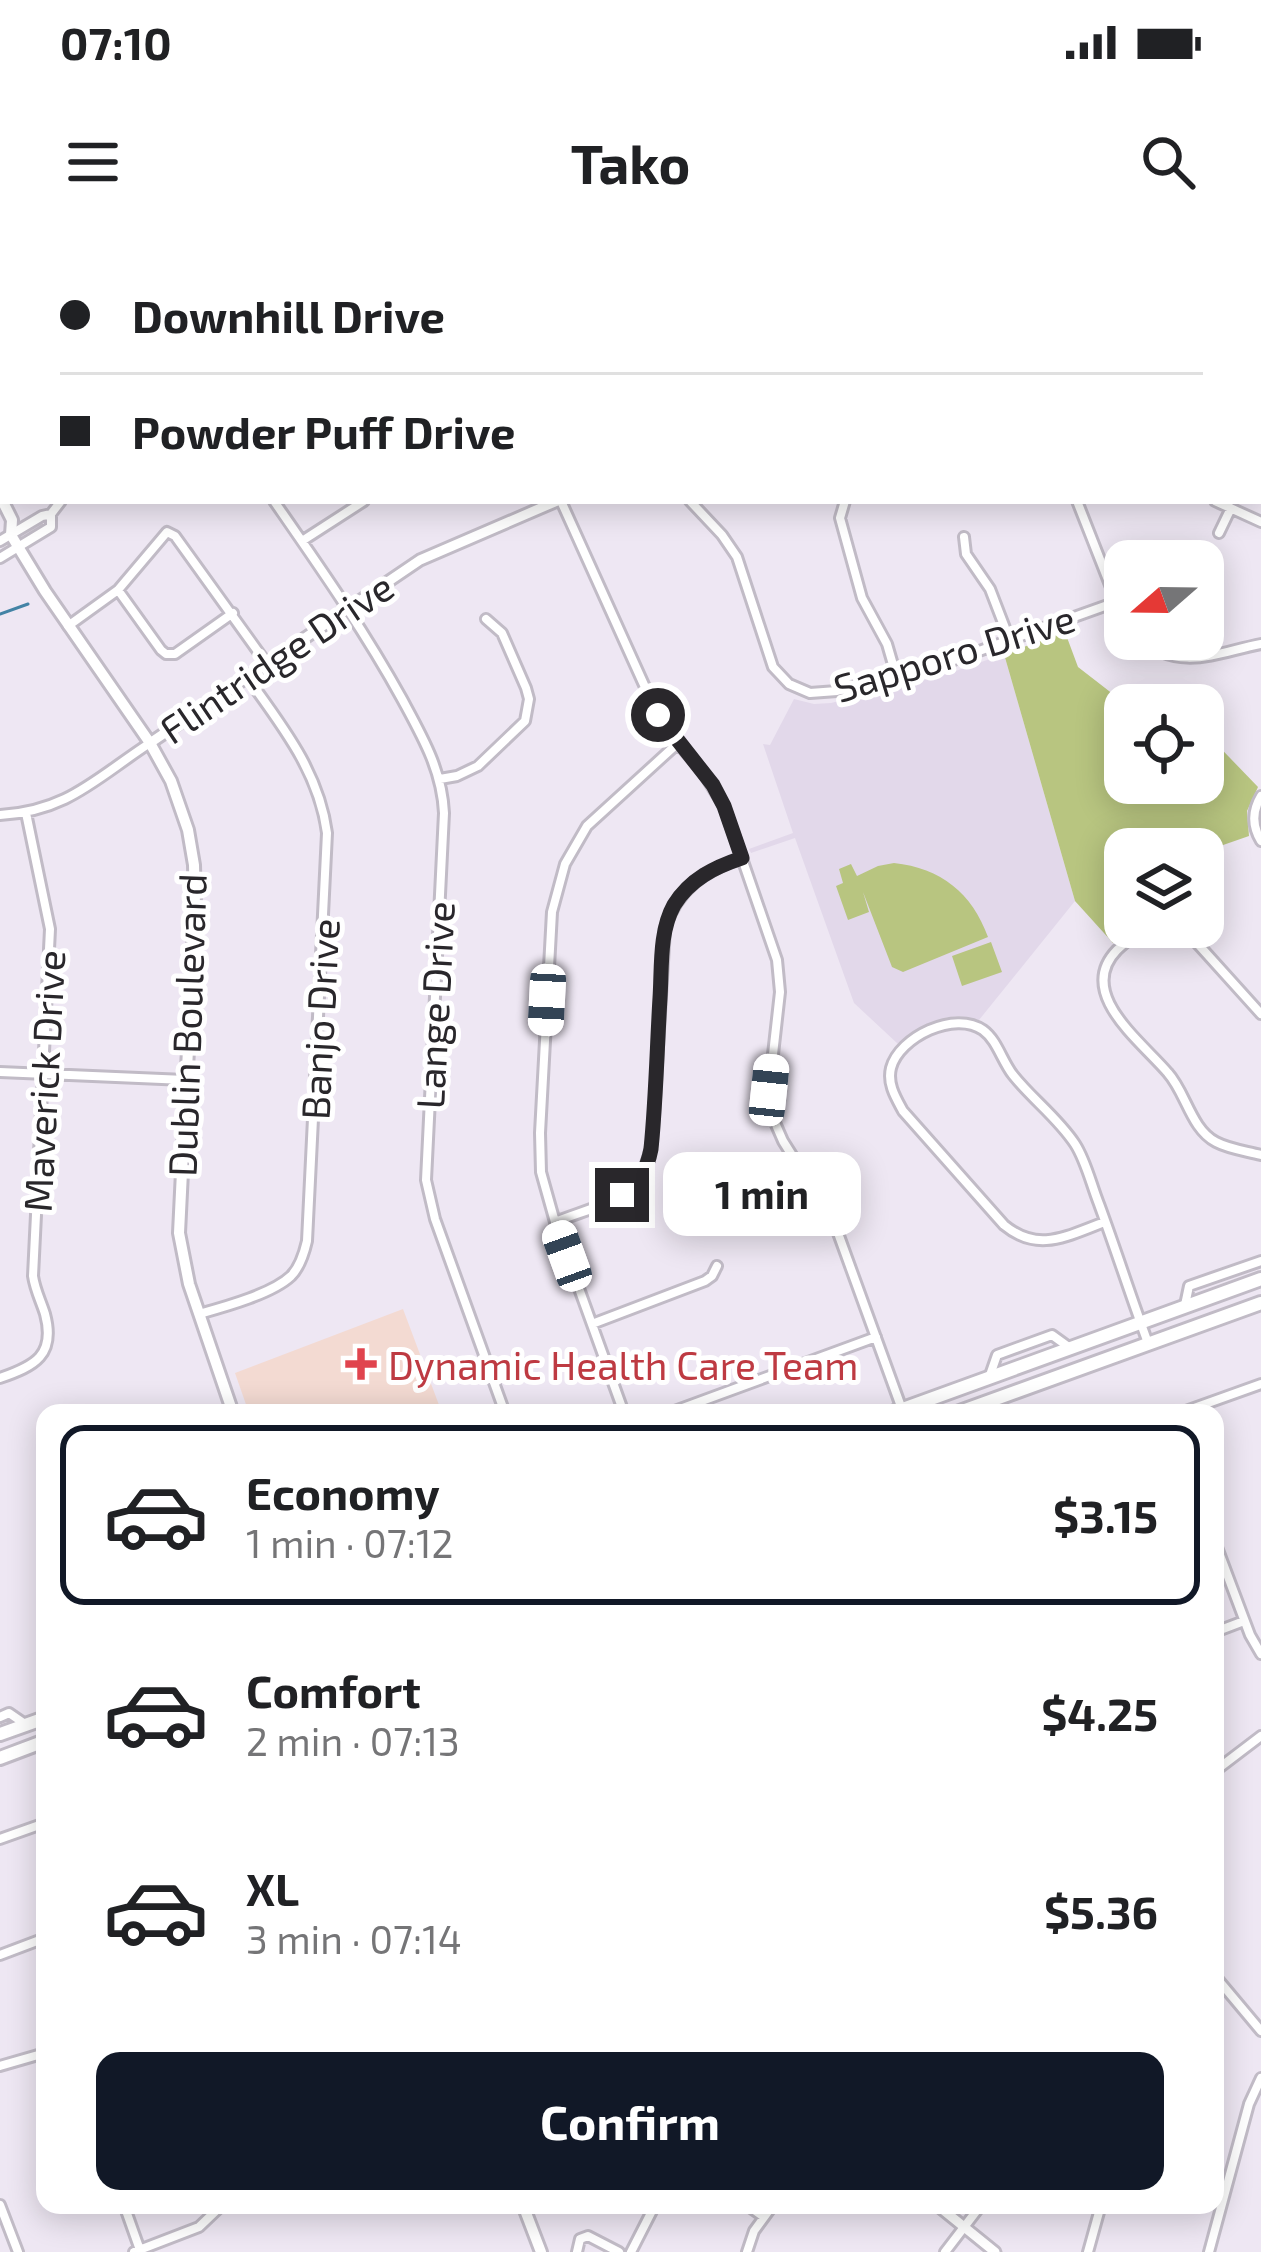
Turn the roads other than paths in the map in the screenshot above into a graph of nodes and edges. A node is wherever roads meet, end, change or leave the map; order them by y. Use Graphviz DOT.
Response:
graph roads {
  1 [pos="4,504"];
  2 [pos="59,504"];
  3 [pos="276,504"];
  4 [pos="359,504"];
  5 [pos="552,504"];
  6 [pos="560,504"];
  7 [pos="693,504"];
  8 [pos="844,504"];
  9 [pos="1078,504"];
  10 [pos="1222,504"];
  11 [pos="1231,508"];
  12 [pos="51,514"];
  13 [pos="1261,522"];
  14 [pos="1219,533"];
  15 [pos="4,535"];
  16 [pos="964,537"];
  17 [pos="302,541"];
  18 [pos="19,548"];
  19 [pos="0,558"];
  20 [pos="1104,571"];
  21 [pos="118,590"];
  22 [pos="1104,606"];
  23 [pos="347,609"];
  24 [pos="233,614"];
  25 [pos="486,619"];
  26 [pos="68,626"];
  27 [pos="1010,640"];
  28 [pos="1261,644"];
  29 [pos="1224,653"];
  30 [pos="267,664"];
  31 [pos="896,676"];
  32 [pos="247,677"];
  33 [pos="150,743"];
  34 [pos="679,743"];
  35 [pos="440,779"];
  36 [pos="1261,796"];
  37 [pos="26,813"];
  38 [pos="0,815"];
  39 [pos="1261,841"];
  40 [pos="742,858"];
  41 [pos="1121,948"];
  42 [pos="1202,948"];
  43 [pos="1261,1014"];
  44 [pos="0,1072"];
  45 [pos="45,1076"];
  46 [pos="184,1080"];
  47 [pos="1261,1155"];
  48 [pos="555,1222"];
  49 [pos="1106,1222"];
  50 [pos="1261,1261"];
  51 [pos="717,1266"];
  52 [pos="1261,1279"];
  53 [pos="878,1292"];
  54 [pos="862,1298"];
  55 [pos="1261,1303"];
  56 [pos="1184,1308"];
  57 [pos="198,1314"];
  58 [pos="592,1324"];
  59 [pos="1141,1324"];
  60 [pos="876,1337"];
  61 [pos="1148,1344"];
  62 [pos="0,1378"];
  63 [pos="1261,1384"];
  64 [pos="230,1404"];
  65 [pos="502,1404"];
  66 [pos="621,1404"];
  67 [pos="693,1404"];
  68 [pos="897,1404"];
  69 [pos="920,1404"];
  70 [pos="982,1404"];
  71 [pos="1205,1404"];
  72 [pos="1224,1567"];
  73 [pos="1244,1621"];
  74 [pos="1224,1628"];
  75 [pos="1261,1654"];
  76 [pos="0,1717"];
  77 [pos="36,1721"];
  78 [pos="26,1725"];
  79 [pos="0,1734"];
  80 [pos="1261,1736"];
  81 [pos="36,1744"];
  82 [pos="0,1758"];
  83 [pos="1224,1764"];
  84 [pos="36,1826"];
  85 [pos="0,1839"];
  86 [pos="36,1941"];
  87 [pos="0,1954"];
  88 [pos="1224,1987"];
  89 [pos="1261,2031"];
  90 [pos="36,2056"];
  91 [pos="0,2066"];
  92 [pos="1261,2078"];
  93 [pos="1224,2196"];
  94 [pos="0,2205"];
  95 [pos="127,2214"];
  96 [pos="213,2214"];
  97 [pos="527,2214"];
  98 [pos="650,2214"];
  99 [pos="760,2214"];
  100 [pos="766,2214"];
  101 [pos="948,2214"];
  102 [pos="974,2214"];
  103 [pos="1099,2214"];
  104 [pos="1219,2214"];
  105 [pos="764,2217"];
  106 [pos="4,2227"];
  107 [pos="965,2227"];
  108 [pos="137,2251"];
  109 [pos="18,2252"];
  110 [pos="541,2252"];
  111 [pos="577,2252"];
  112 [pos="620,2252"];
  113 [pos="631,2252"];
  114 [pos="747,2252"];
  115 [pos="945,2252"];
  116 [pos="995,2252"];
  117 [pos="1088,2252"];
  118 [pos="1209,2252"];
  1 -- 15 [label="main road, Dublin Boulevard"];
  2 -- 12 [label="street"];
  3 -- 17 [label="street, Lange Drive"];
  4 -- 17 [label="street"];
  5 -- 23 [label="street, Flintridge Drive"];
  6 -- 34 [label="street"];
  7 -- 31 [label="street, Sapporo Drive"];
  8 -- 31 [label="street"];
  9 -- 20 [label="street"];
  10 -- 11 [label="street"];
  11 -- 13 [label="street"];
  11 -- 14 [label="street"];
  12 -- 15 [label="street"];
  12 -- 18 [label="street"];
  15 -- 18 [label="main road, Dublin Boulevard"];
  16 -- 27 [label="street"];
  17 -- 23 [label="street, Lange Drive"];
  18 -- 19 [label="street"];
  18 -- 26 [label="main road, Dublin Boulevard"];
  21 -- 24 [label="street"];
  21 -- 24 [label="street"];
  21 -- 26 [label="street"];
  22 -- 27 [label="street, Sapporo Drive"];
  23 -- 30 [label="street, Flintridge Drive"];
  23 -- 35 [label="street, Lange Drive"];
  24 -- 30 [label="street"];
  25 -- 35 [label="street"];
  26 -- 33 [label="main road, Dublin Boulevard"];
  27 -- 31 [label="street, Sapporo Drive"];
  28 -- 29 [label="street"];
  30 -- 32 [label="street, Flintridge Drive"];
  32 -- 33 [label="street, Flintridge Drive"];
  32 -- 57 [label="street, Banjo Drive"];
  33 -- 37 [label="street, Flintridge Drive"];
  33 -- 46 [label="main road, Dublin Boulevard"];
  34 -- 40 [label="street"];
  34 -- 48 [label="street"];
  35 -- 65 [label="street, Lange Drive"];
  36 -- 39 [label="street"];
  37 -- 38 [label="street, Flintridge Drive"];
  37 -- 45 [label="street, Maverick Drive"];
  40 -- 48 [label="street"];
  40 -- 54 [label="street"];
  41 -- 47 [label="street"];
  42 -- 43 [label="street"];
  44 -- 45 [label="street"];
  45 -- 46 [label="street"];
  45 -- 62 [label="street, Maverick Drive"];
  46 -- 57 [label="main road, Dublin Boulevard"];
  48 -- 58 [label="street"];
  49 -- 49 [label="street"];
  49 -- 59 [label="street"];
  50 -- 56 [label="street"];
  51 -- 58 [label="street"];
  52 -- 56 [label="main road"];
  53 -- 54 [label="street"];
  54 -- 60 [label="street"];
  55 -- 61 [label="main road"];
  56 -- 59 [label="main road"];
  57 -- 64 [label="main road, Dublin Boulevard"];
  58 -- 66 [label="street"];
  59 -- 61 [label="street"];
  59 -- 69 [label="main road"];
  60 -- 67 [label="street"];
  60 -- 68 [label="street"];
  61 -- 70 [label="main road"];
  63 -- 71 [label="street"];
  72 -- 73 [label="street"];
  73 -- 74 [label="street"];
  73 -- 75 [label="street"];
  76 -- 78 [label="street"];
  77 -- 78 [label="main road"];
  78 -- 79 [label="main road"];
  80 -- 83 [label="street"];
  81 -- 82 [label="main road"];
  84 -- 85 [label="street"];
  86 -- 87 [label="street"];
  88 -- 89 [label="street"];
  90 -- 91 [label="street"];
  92 -- 93 [label="street"];
  94 -- 106 [label="street"];
  95 -- 108 [label="street"];
  96 -- 108 [label="street"];
  97 -- 110 [label="main road"];
  98 -- 113 [label="street"];
  99 -- 105 [label="street"];
  100 -- 105 [label="street"];
  101 -- 107 [label="street"];
  102 -- 107 [label="street"];
  103 -- 117 [label="street"];
  104 -- 118 [label="street"];
  105 -- 114 [label="street"];
  106 -- 109 [label="street"];
  107 -- 115 [label="street"];
  107 -- 116 [label="street"];
  111 -- 112 [label="street"];
}
